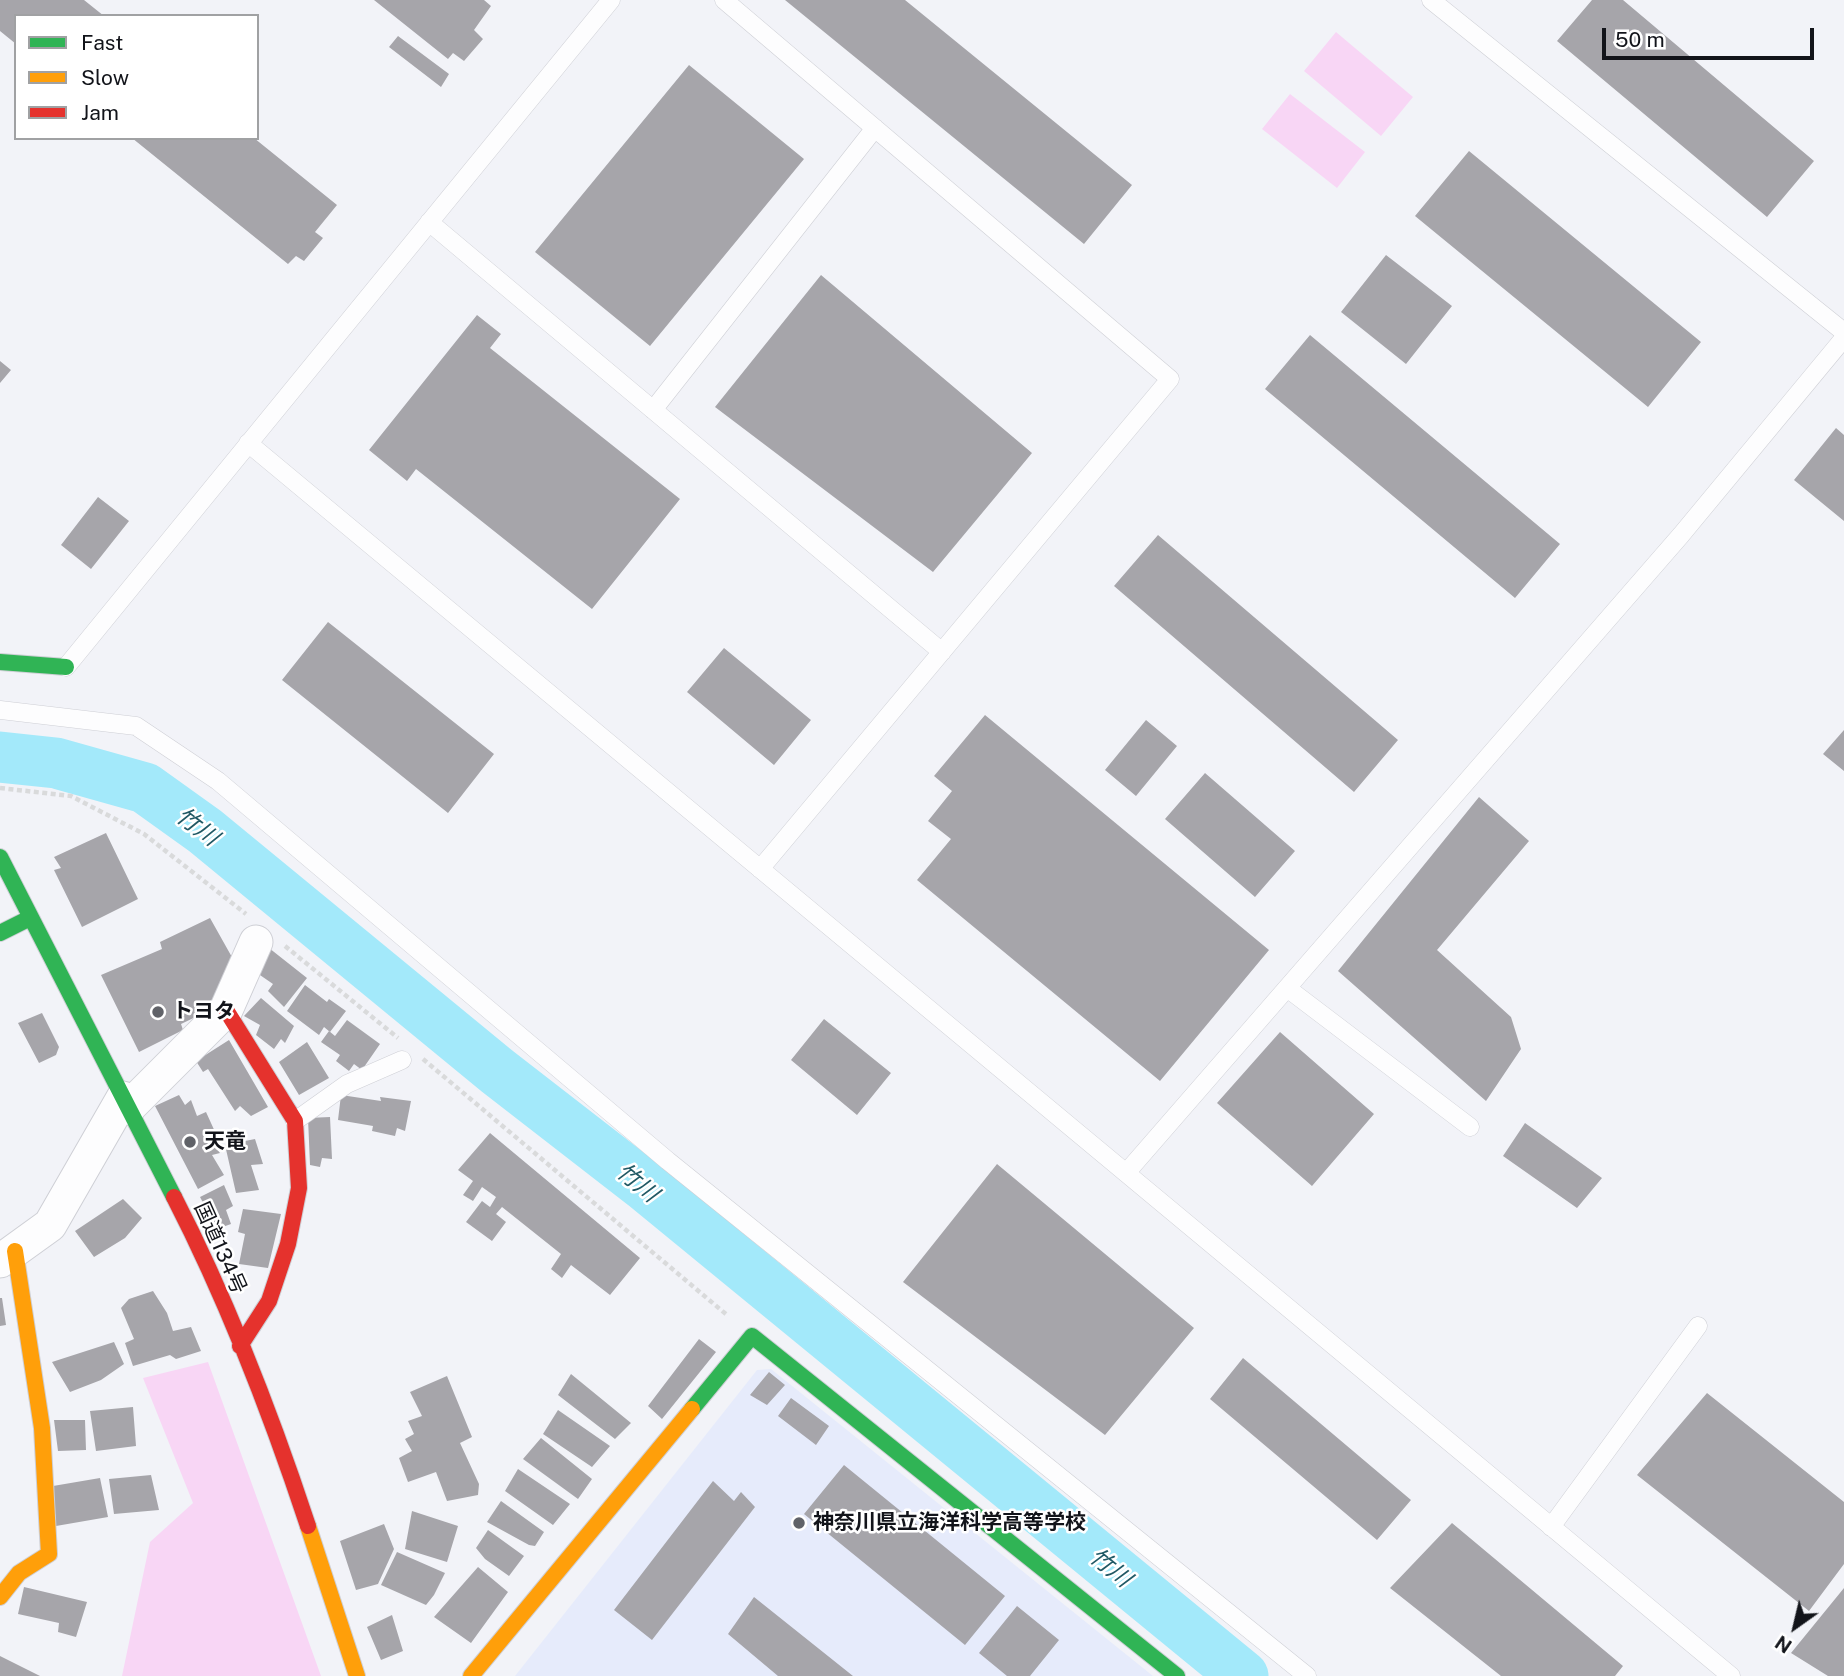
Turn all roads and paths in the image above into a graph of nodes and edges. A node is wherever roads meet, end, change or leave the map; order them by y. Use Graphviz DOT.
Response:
graph roads {
  1 [pos="611,0"];
  2 [pos="724,0"];
  3 [pos="1431,0"];
  4 [pos="875,128"];
  5 [pos="429,222"];
  6 [pos="1844,335"];
  7 [pos="653,410"];
  8 [pos="248,443"];
  9 [pos="942,652"];
  10 [pos="0,662"];
  11 [pos="65,667"];
  12 [pos="0,710"];
  13 [pos="0,788"];
  14 [pos="0,857"];
  15 [pos="760,869"];
  16 [pos="30,918"];
  17 [pos="0,933"];
  18 [pos="262,934"];
  19 [pos="1287,988"];
  20 [pos="226,1010"];
  21 [pos="402,1042"];
  22 [pos="408,1055"];
  23 [pos="126,1103"];
  24 [pos="295,1121"];
  25 [pos="1470,1127"];
  26 [pos="1126,1173"];
  27 [pos="7,1256"];
  28 [pos="1698,1326"];
  29 [pos="752,1335"];
  30 [pos="240,1346"];
  31 [pos="1551,1527"];
  32 [pos="0,1597"];
  33 [pos="357,1676"];
  34 [pos="471,1676"];
  35 [pos="1177,1676"];
  36 [pos="1307,1676"];
  37 [pos="1731,1676"];
  1 -- 5 [label="lane"];
  2 -- 4 [label="lane"];
  3 -- 6 [label="lane"];
  4 -- 7 [label="lane"];
  4 -- 9 [label="lane"];
  5 -- 7 [label="lane"];
  5 -- 8 [label="lane"];
  6 -- 19 [label="lane"];
  7 -- 9 [label="lane"];
  8 -- 11 [label="lane"];
  8 -- 15 [label="lane"];
  9 -- 15 [label="lane"];
  10 -- 11 [label="main road"];
  12 -- 36 [label="lane"];
  13 -- 18 [label="path"];
  14 -- 16 [label="main road, 国道134号"];
  15 -- 26 [label="lane"];
  16 -- 17 [label="main road"];
  16 -- 23 [label="main road, 国道134号"];
  18 -- 20 [label="street"];
  18 -- 21 [label="path"];
  19 -- 25 [label="lane"];
  19 -- 26 [label="lane"];
  20 -- 23 [label="street"];
  20 -- 24 [label="main road"];
  22 -- 24 [label="lane"];
  22 -- 29 [label="path"];
  23 -- 27 [label="street"];
  23 -- 30 [label="main road, 国道134号"];
  24 -- 30 [label="main road"];
  26 -- 31 [label="lane"];
  27 -- 32 [label="main road"];
  28 -- 31 [label="lane"];
  29 -- 34 [label="main road"];
  29 -- 35 [label="main road"];
  30 -- 33 [label="main road, 国道134号"];
  31 -- 37 [label="lane"];
}
